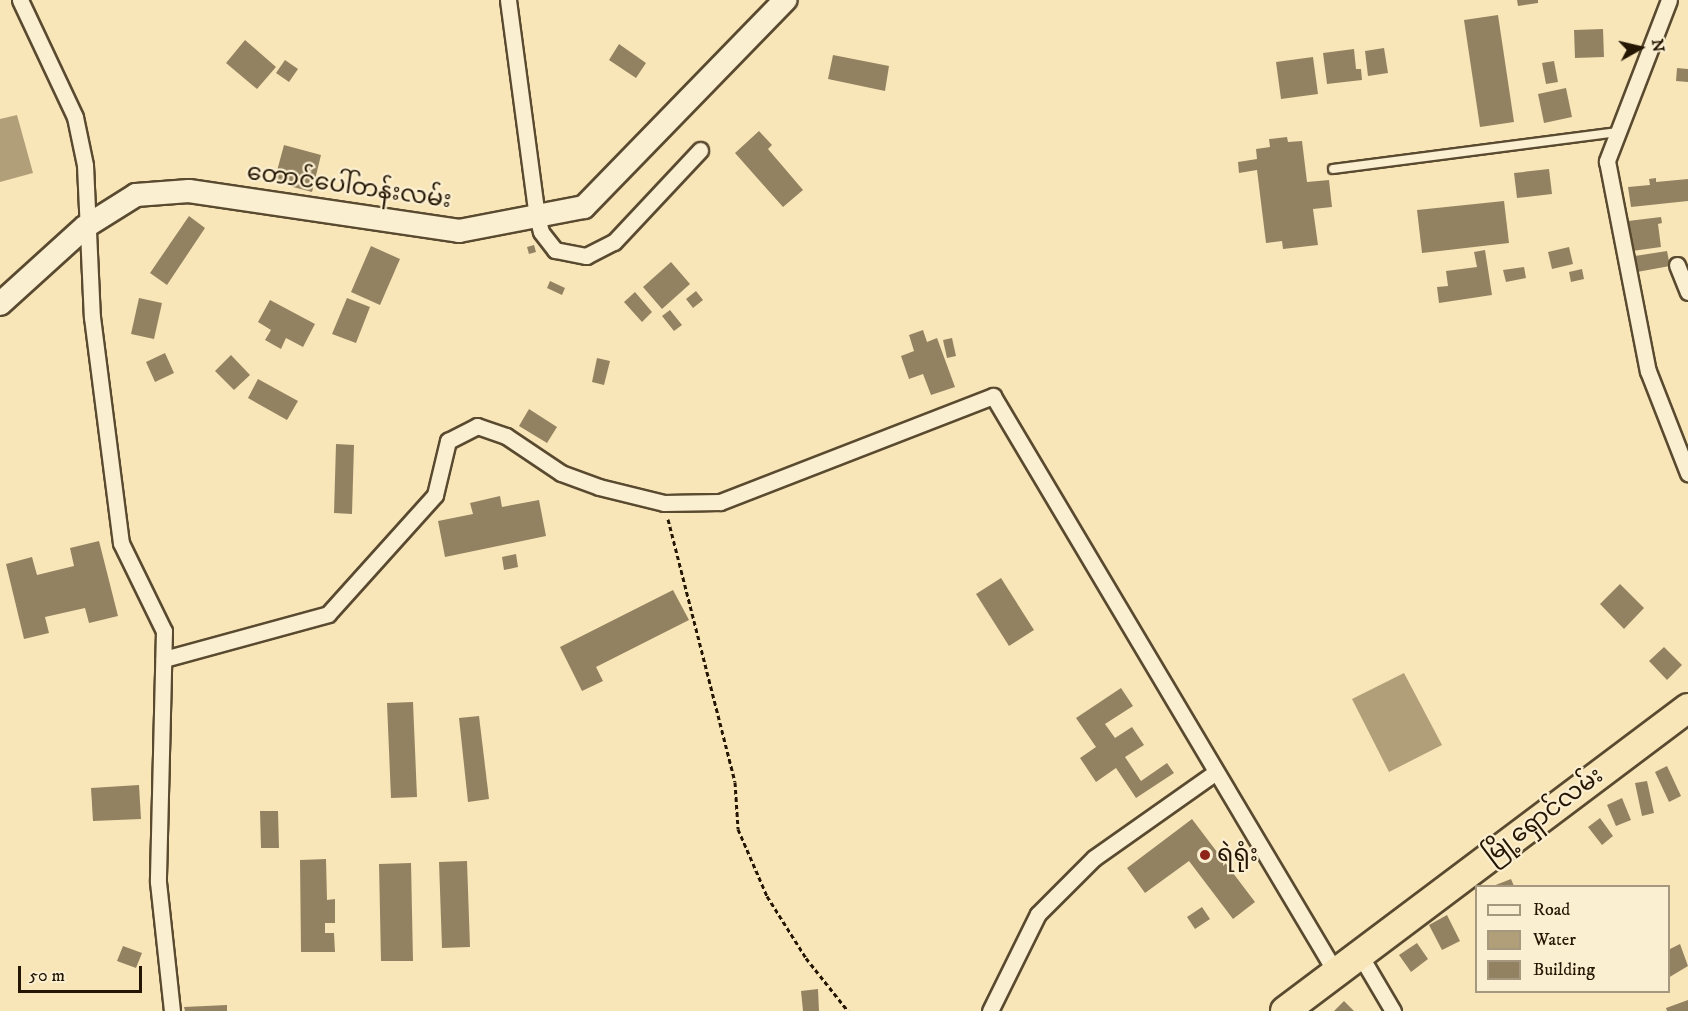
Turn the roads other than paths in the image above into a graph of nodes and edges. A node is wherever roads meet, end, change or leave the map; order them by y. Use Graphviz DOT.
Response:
graph roads {
  1 [pos="20,0"];
  2 [pos="508,0"];
  3 [pos="784,0"];
  4 [pos="1669,0"];
  5 [pos="1618,132"];
  6 [pos="700,150"];
  7 [pos="1333,169"];
  8 [pos="537,216"];
  9 [pos="85,227"];
  10 [pos="1677,265"];
  11 [pos="1688,291"];
  12 [pos="0,304"];
  13 [pos="1688,473"];
  14 [pos="164,659"];
  15 [pos="1688,708"];
  16 [pos="1216,772"];
  17 [pos="1360,955"];
  18 [pos="1336,973"];
  19 [pos="172,1011"];
  20 [pos="990,1011"];
  21 [pos="1285,1011"];
  22 [pos="1393,1011"];
  1 -- 9 [label="street"];
  2 -- 8 [label="street"];
  3 -- 8 [label="street, တောင်ပေါ်တန်းလမ်း"];
  4 -- 5 [label="street"];
  5 -- 7 [label="lane"];
  5 -- 13 [label="street"];
  6 -- 8 [label="street"];
  8 -- 9 [label="street, တောင်ပေါ်တန်းလမ်း"];
  9 -- 12 [label="street, တောင်ပေါ်တန်းလမ်း"];
  9 -- 14 [label="street"];
  10 -- 11 [label="street"];
  14 -- 16 [label="street"];
  14 -- 19 [label="street"];
  15 -- 17 [label="highway, မြို့ရှောင်လမ်း"];
  16 -- 18 [label="street"];
  16 -- 20 [label="street"];
  17 -- 18 [label="highway, မြို့ရှောင်လမ်း"];
  17 -- 22 [label="street"];
  18 -- 21 [label="highway, မြို့ရှောင်လမ်း"];
}
